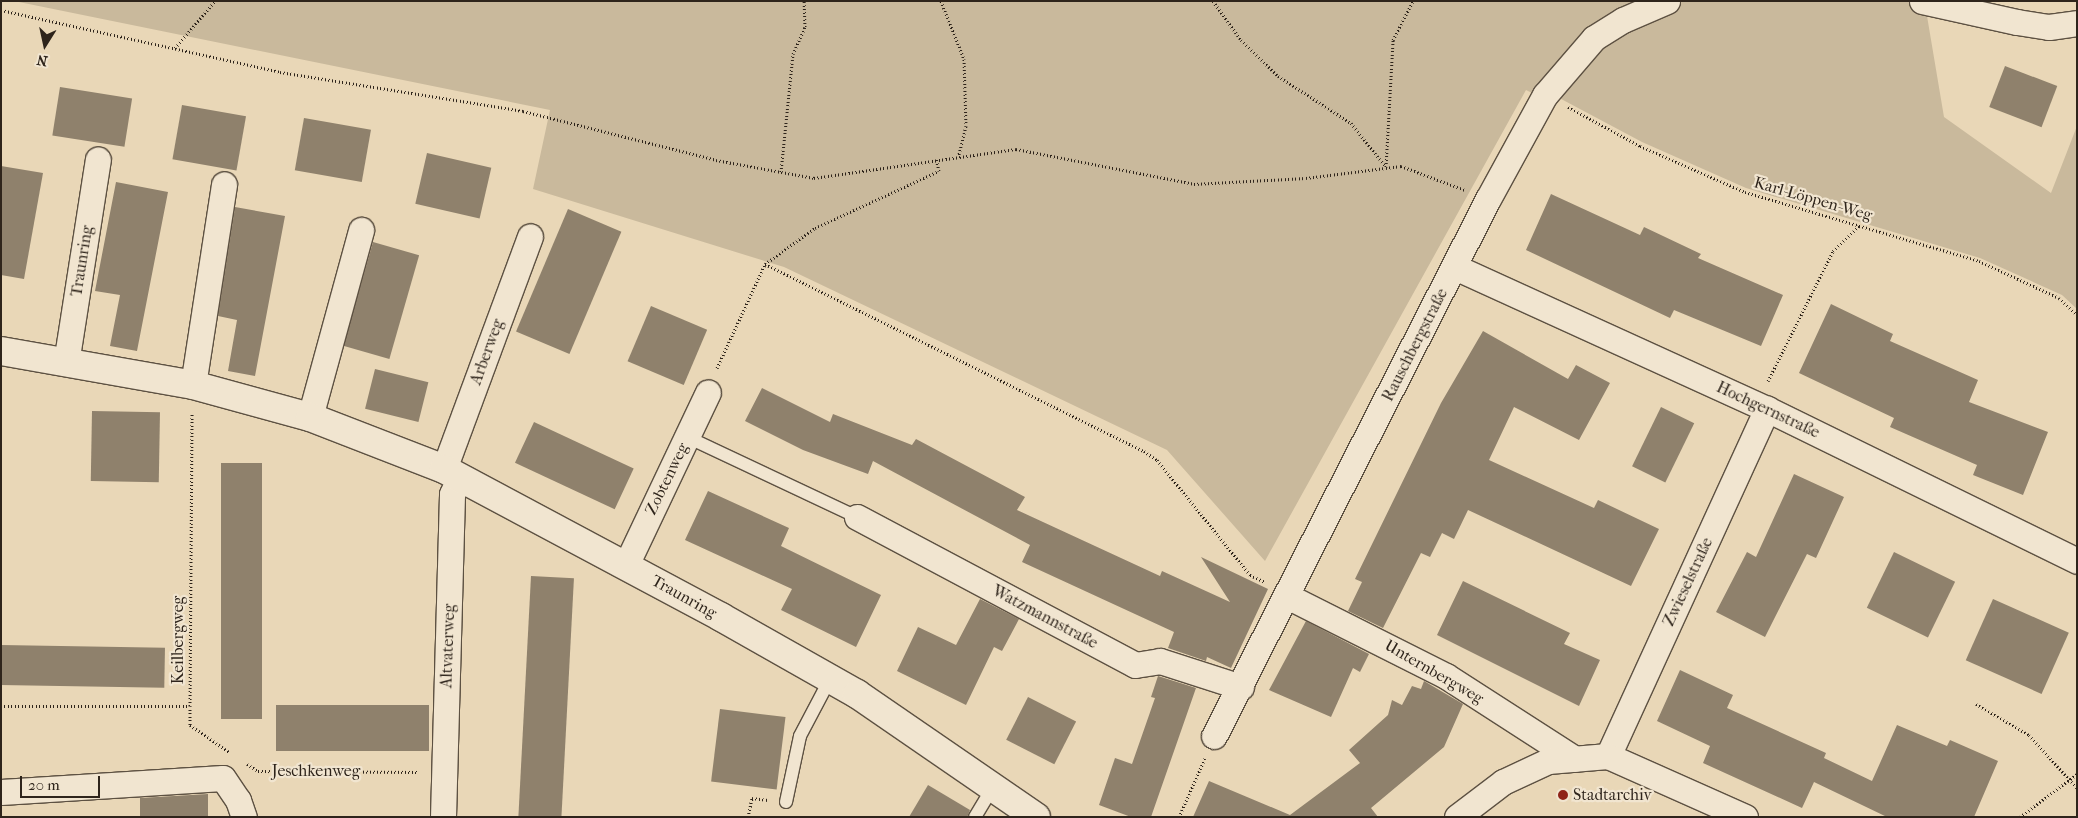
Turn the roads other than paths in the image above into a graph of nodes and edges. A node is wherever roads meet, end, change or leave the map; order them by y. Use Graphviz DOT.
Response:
graph roads {
  1 [pos="1667,1"];
  2 [pos="1922,1"];
  3 [pos="2077,23"];
  4 [pos="98,159"];
  5 [pos="224,184"];
  6 [pos="361,230"];
  7 [pos="530,236"];
  8 [pos="1455,267"];
  9 [pos="1,351"];
  10 [pos="66,363"];
  11 [pos="193,385"];
  12 [pos="708,392"];
  13 [pos="1762,406"];
  14 [pos="310,417"];
  15 [pos="687,437"];
  16 [pos="452,473"];
  17 [pos="857,516"];
  18 [pos="2077,561"];
  19 [pos="626,565"];
  20 [pos="1287,596"];
  21 [pos="830,679"];
  22 [pos="1241,687"];
  23 [pos="1214,736"];
  24 [pos="1608,756"];
  25 [pos="1575,759"];
  26 [pos="993,787"];
  27 [pos="1,792"];
  28 [pos="786,802"];
  29 [pos="244,817"];
  30 [pos="443,817"];
  31 [pos="975,817"];
  32 [pos="1036,817"];
  33 [pos="1457,817"];
  34 [pos="1745,817"];
  1 -- 8 [label="street, Rauschbergstraße"];
  2 -- 3 [label="street"];
  4 -- 10 [label="street, Traunring"];
  5 -- 11 [label="street"];
  6 -- 14 [label="street"];
  7 -- 16 [label="street, Arberweg"];
  8 -- 13 [label="street, Hochgernstraße"];
  8 -- 20 [label="street, Rauschbergstraße"];
  9 -- 10 [label="street, Traunring"];
  10 -- 11 [label="street, Traunring"];
  11 -- 14 [label="street, Traunring"];
  12 -- 15 [label="street, Zobtenweg"];
  13 -- 18 [label="street, Hochgernstraße"];
  13 -- 24 [label="street, Zwieselstraße"];
  14 -- 16 [label="street, Traunring"];
  15 -- 17 [label="lane"];
  15 -- 19 [label="street, Zobtenweg"];
  16 -- 19 [label="street, Traunring"];
  16 -- 30 [label="street, Altvaterweg"];
  17 -- 22 [label="street, Watzmannstraße"];
  19 -- 21 [label="street, Traunring"];
  20 -- 22 [label="street, Rauschbergstraße"];
  20 -- 25 [label="street, Unternbergweg"];
  21 -- 26 [label="street, Traunring"];
  21 -- 28 [label="lane"];
  22 -- 23 [label="street, Rauschbergstraße"];
  24 -- 25 [label="street"];
  24 -- 34 [label="street"];
  25 -- 33 [label="street"];
  26 -- 31 [label="lane"];
  26 -- 32 [label="street, Traunring"];
  27 -- 29 [label="street"];
}
